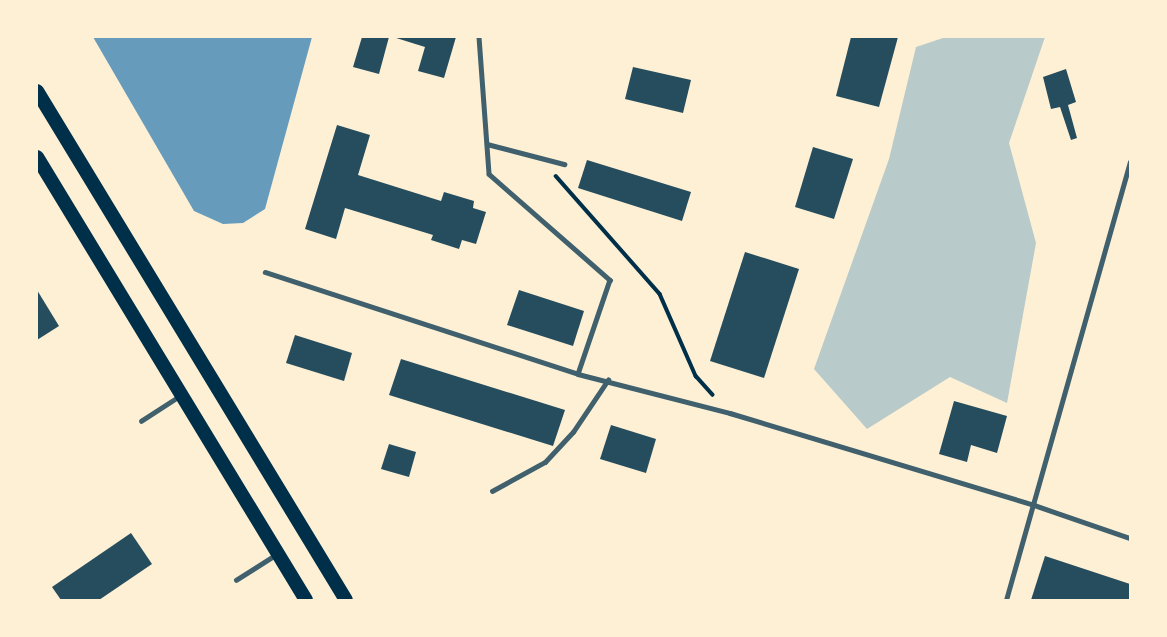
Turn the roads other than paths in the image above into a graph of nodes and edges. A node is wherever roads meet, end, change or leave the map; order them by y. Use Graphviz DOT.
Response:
graph roads {
  1 [pos="479,37"];
  2 [pos="37,91"];
  3 [pos="487,144"];
  4 [pos="37,157"];
  5 [pos="1130,162"];
  6 [pos="564,164"];
  7 [pos="265,272"];
  8 [pos="578,374"];
  9 [pos="608,380"];
  10 [pos="181,395"];
  11 [pos="141,421"];
  12 [pos="492,491"];
  13 [pos="1034,505"];
  14 [pos="1130,538"];
  15 [pos="277,553"];
  16 [pos="236,580"];
  17 [pos="306,600"];
  18 [pos="346,600"];
  19 [pos="1006,600"];
  1 -- 3 [label="lane"];
  2 -- 18 [label="main road"];
  3 -- 6 [label="lane"];
  3 -- 8 [label="lane"];
  4 -- 10 [label="main road"];
  5 -- 13 [label="lane"];
  7 -- 8 [label="lane"];
  8 -- 9 [label="lane"];
  9 -- 12 [label="lane"];
  9 -- 13 [label="lane"];
  10 -- 11 [label="lane"];
  10 -- 15 [label="main road"];
  13 -- 14 [label="lane"];
  13 -- 19 [label="lane"];
  15 -- 16 [label="lane"];
  15 -- 17 [label="main road"];
}
